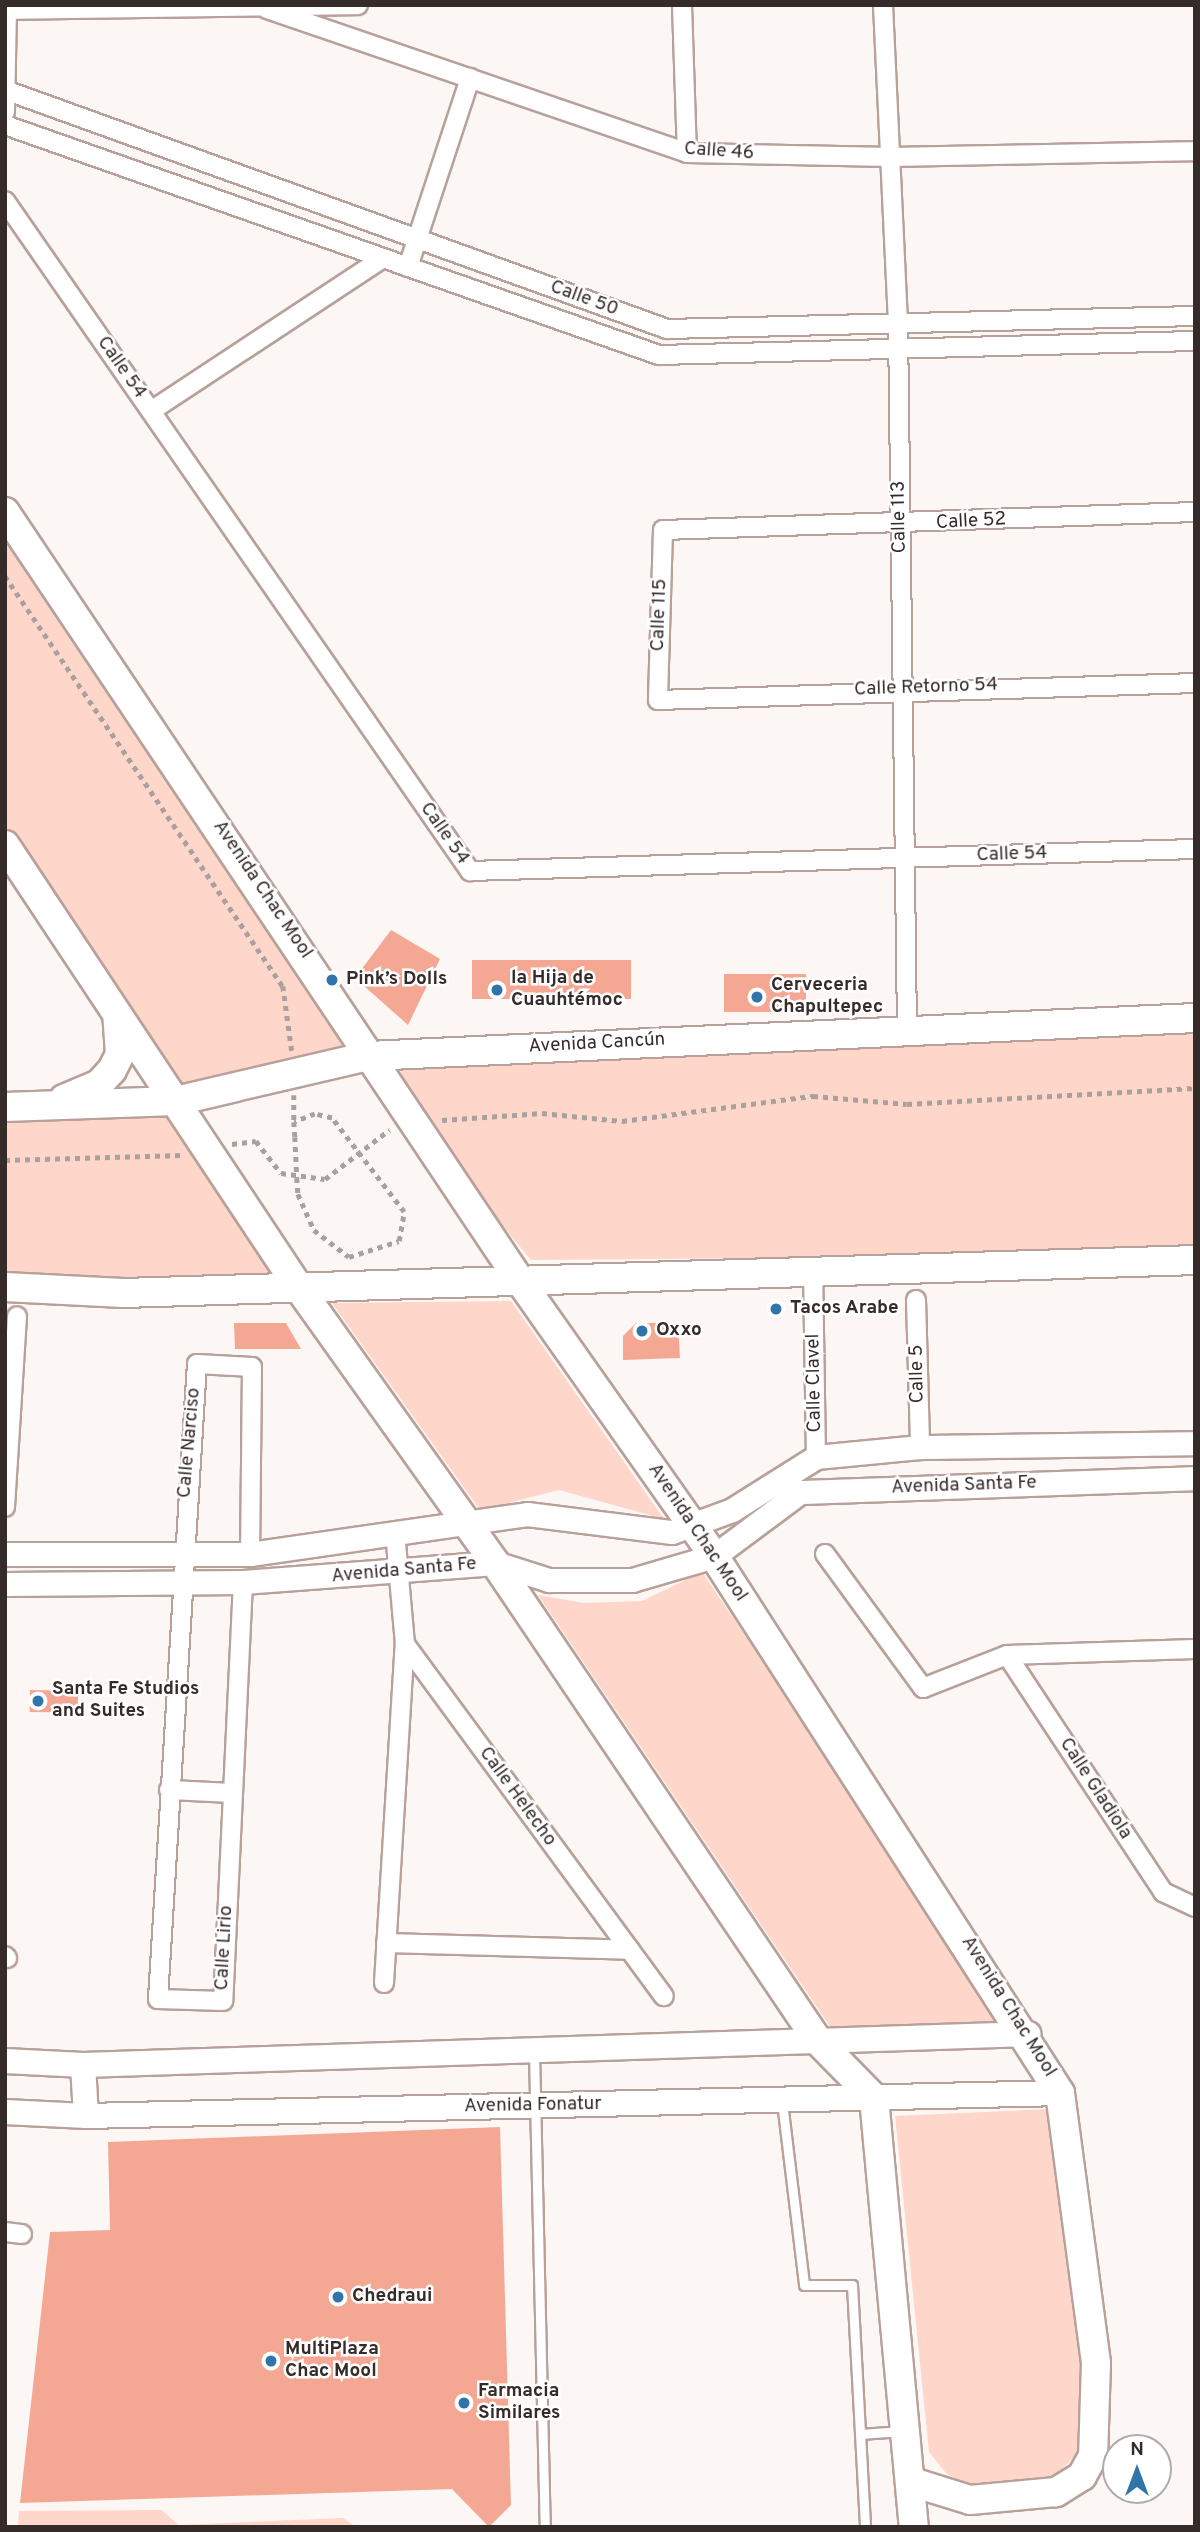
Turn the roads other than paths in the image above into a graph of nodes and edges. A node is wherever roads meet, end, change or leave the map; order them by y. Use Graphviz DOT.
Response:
graph roads {
  1 [pos="358,5"];
  2 [pos="682,5"];
  3 [pos="883,5"];
  4 [pos="7,7"];
  5 [pos="173,7"];
  6 [pos="267,9"];
  7 [pos="470,78"];
  8 [pos="7,90"];
  9 [pos="5,112"];
  10 [pos="5,125"];
  11 [pos="1195,151"];
  12 [pos="687,153"];
  13 [pos="891,158"];
  14 [pos="5,201"];
  15 [pos="418,238"];
  16 [pos="383,258"];
  17 [pos="408,267"];
  18 [pos="1195,316"];
  19 [pos="898,324"];
  20 [pos="1195,341"];
  21 [pos="898,352"];
  22 [pos="151,411"];
  23 [pos="5,512"];
  24 [pos="1195,512"];
  25 [pos="901,525"];
  26 [pos="663,530"];
  27 [pos="1195,682"];
  28 [pos="902,687"];
  29 [pos="658,700"];
  30 [pos="5,845"];
  31 [pos="1195,849"];
  32 [pos="904,858"];
  33 [pos="117,1012"];
  34 [pos="1195,1018"];
  35 [pos="907,1030"];
  36 [pos="368,1056"];
  37 [pos="176,1101"];
  38 [pos="48,1106"];
  39 [pos="5,1107"];
  40 [pos="1195,1260"];
  41 [pos="813,1268"];
  42 [pos="5,1287"];
  43 [pos="299,1287"];
  44 [pos="536,1288"];
  45 [pos="916,1300"];
  46 [pos="17,1316"];
  47 [pos="1195,1443"];
  48 [pos="920,1447"];
  49 [pos="816,1457"];
  50 [pos="1195,1478"];
  51 [pos="5,1507"];
  52 [pos="465,1521"];
  53 [pos="692,1526"];
  54 [pos="395,1532"];
  55 [pos="5,1554"];
  56 [pos="250,1554"];
  57 [pos="825,1554"];
  58 [pos="180,1555"];
  59 [pos="714,1556"];
  60 [pos="495,1563"];
  61 [pos="402,1571"];
  62 [pos="180,1583"];
  63 [pos="243,1583"];
  64 [pos="5,1584"];
  65 [pos="405,1644"];
  66 [pos="1195,1649"];
  67 [pos="1007,1655"];
  68 [pos="169,1790"];
  69 [pos="233,1793"];
  70 [pos="1195,1907"];
  71 [pos="387,1942"];
  72 [pos="630,1950"];
  73 [pos="384,1983"];
  74 [pos="664,1996"];
  75 [pos="1028,2034"];
  76 [pos="818,2041"];
  77 [pos="534,2050"];
  78 [pos="5,2061"];
  79 [pos="83,2065"];
  80 [pos="1060,2093"];
  81 [pos="874,2098"];
  82 [pos="782,2100"];
  83 [pos="536,2105"];
  84 [pos="5,2112"];
  85 [pos="86,2116"];
  86 [pos="907,2430"];
  87 [pos="860,2434"];
  88 [pos="912,2482"];
  89 [pos="545,2527"];
  90 [pos="865,2527"];
  91 [pos="914,2527"];
  1 -- 6 [label="street"];
  2 -- 12 [label="street"];
  3 -- 13 [label="street, Calle 113"];
  4 -- 5 [label="street"];
  4 -- 8 [label="street"];
  5 -- 6 [label="street"];
  6 -- 7 [label="street, Calle 46"];
  7 -- 12 [label="street, Calle 46"];
  7 -- 15 [label="street"];
  8 -- 9 [label="street"];
  8 -- 15 [label="street, Calle 50"];
  10 -- 16 [label="street, Calle 50"];
  11 -- 13 [label="street, Calle 46"];
  12 -- 13 [label="street, Calle 46"];
  13 -- 19 [label="street, Calle 113"];
  14 -- 22 [label="street, Calle 54"];
  15 -- 17 [label="street"];
  15 -- 19 [label="street, Calle 50"];
  16 -- 17 [label="street, Calle 50"];
  16 -- 22 [label="street"];
  17 -- 21 [label="street, Calle 50"];
  18 -- 19 [label="street, Calle 50"];
  19 -- 21 [label="street, Calle 113"];
  20 -- 21 [label="street, Calle 50"];
  21 -- 25 [label="street, Calle 113"];
  22 -- 32 [label="street, Calle 54"];
  23 -- 36 [label="main road, Avenida Chac Mool"];
  24 -- 25 [label="street, Calle 52"];
  25 -- 26 [label="street, Calle 52"];
  25 -- 28 [label="street, Calle 113"];
  26 -- 29 [label="street, Calle 115"];
  27 -- 28 [label="street, Calle Retorno 54"];
  28 -- 29 [label="street, Calle Retorno 54"];
  28 -- 32 [label="street, Calle 113"];
  30 -- 33 [label="main road"];
  31 -- 32 [label="street, Calle 54"];
  32 -- 35 [label="street, Calle 113"];
  33 -- 37 [label="main road"];
  33 -- 38 [label="main road"];
  34 -- 35 [label="main road, Avenida Cancún"];
  35 -- 36 [label="main road, Avenida Cancún"];
  36 -- 37 [label="main road, Avenida Cancún"];
  36 -- 44 [label="main road, Avenida Chac Mool"];
  37 -- 38 [label="main road, Avenida Cancún"];
  37 -- 43 [label="main road"];
  38 -- 39 [label="main road, Avenida Cancún"];
  40 -- 41 [label="main road"];
  41 -- 44 [label="main road"];
  41 -- 49 [label="street, Calle Clavel"];
  42 -- 43 [label="main road"];
  43 -- 44 [label="main road"];
  43 -- 52 [label="main road"];
  44 -- 53 [label="main road, Avenida Chac Mool"];
  45 -- 48 [label="street, Calle 5"];
  46 -- 51 [label="street"];
  47 -- 48 [label="street, Avenida Santa Fe"];
  48 -- 49 [label="street, Avenida Santa Fe"];
  49 -- 53 [label="street, Avenida Santa Fe"];
  50 -- 59 [label="street, Avenida Santa Fe"];
  52 -- 53 [label="street, Avenida Santa Fe"];
  52 -- 54 [label="street, Avenida Santa Fe"];
  52 -- 60 [label="main road"];
  53 -- 59 [label="main road, Avenida Chac Mool"];
  54 -- 56 [label="street, Avenida Santa Fe"];
  54 -- 61 [label="street"];
  55 -- 58 [label="street, Avenida Santa Fe"];
  56 -- 58 [label="street, Avenida Santa Fe"];
  56 -- 58 [label="street, Calle Narciso"];
  57 -- 67 [label="street"];
  58 -- 62 [label="street, Calle Lirio"];
  59 -- 60 [label="street, Avenida Santa Fe"];
  59 -- 75 [label="main road, Avenida Chac Mool"];
  60 -- 61 [label="street, Avenida Santa Fe"];
  60 -- 76 [label="main road"];
  61 -- 63 [label="street, Avenida Santa Fe"];
  61 -- 65 [label="street"];
  62 -- 63 [label="street, Avenida Santa Fe"];
  62 -- 64 [label="street, Avenida Santa Fe"];
  62 -- 68 [label="street, Calle Lirio"];
  63 -- 69 [label="street, Calle Lirio"];
  65 -- 71 [label="street"];
  65 -- 72 [label="street, Calle Helecho"];
  66 -- 67 [label="street"];
  67 -- 70 [label="street, Calle Gladiola"];
  68 -- 69 [label="street"];
  68 -- 69 [label="street, Calle Lirio"];
  71 -- 72 [label="street"];
  71 -- 73 [label="street"];
  72 -- 74 [label="street, Calle Helecho"];
  75 -- 76 [label="main road"];
  75 -- 80 [label="main road, Avenida Chac Mool"];
  76 -- 77 [label="main road"];
  76 -- 81 [label="main road"];
  77 -- 79 [label="main road"];
  77 -- 83 [label="lane"];
  78 -- 79 [label="main road"];
  79 -- 85 [label="main road"];
  80 -- 81 [label="main road, Avenida Fonatur"];
  80 -- 88 [label="main road, Avenida Chac Mool"];
  81 -- 82 [label="main road, Avenida Fonatur"];
  81 -- 86 [label="main road"];
  82 -- 83 [label="main road, Avenida Fonatur"];
  82 -- 87 [label="lane"];
  83 -- 85 [label="main road, Avenida Fonatur"];
  83 -- 89 [label="lane"];
  84 -- 85 [label="main road, Avenida Fonatur"];
  86 -- 87 [label="lane"];
  86 -- 88 [label="main road"];
  87 -- 90 [label="lane"];
  88 -- 91 [label="main road"];
}
